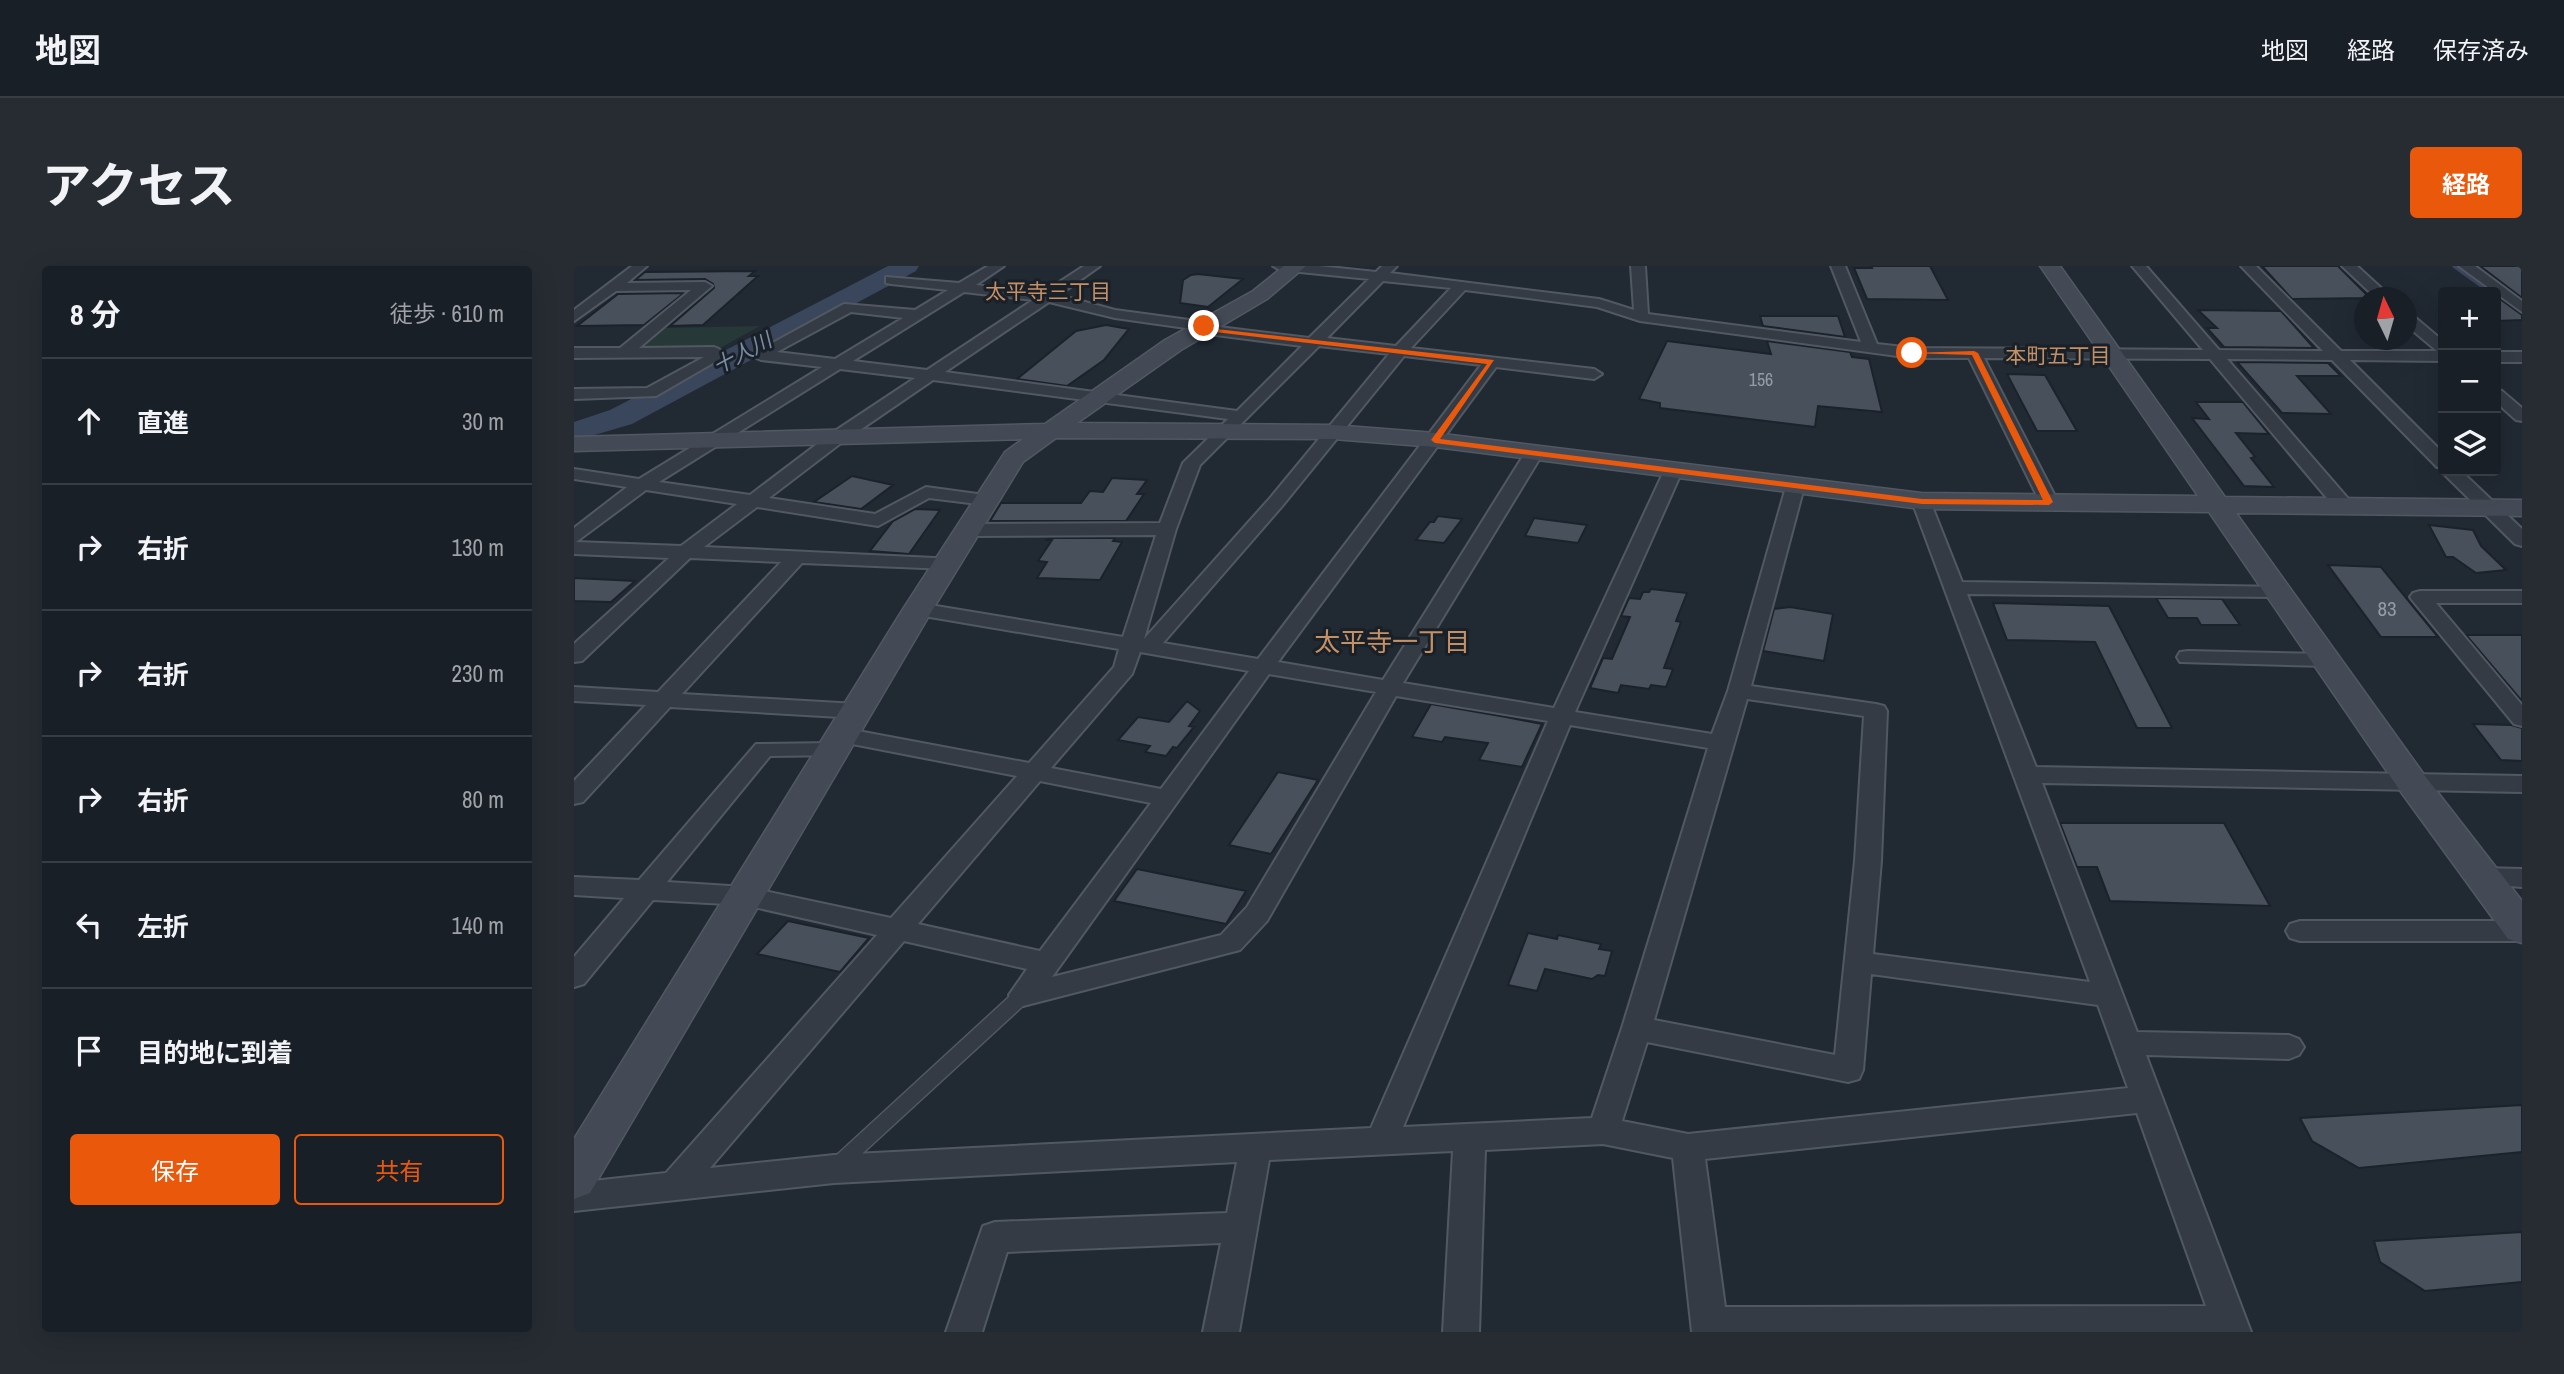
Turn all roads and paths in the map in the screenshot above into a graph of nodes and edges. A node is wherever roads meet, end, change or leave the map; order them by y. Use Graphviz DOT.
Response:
graph roads {
  1 [pos="640,266"];
  2 [pos="997,266"];
  3 [pos="1093,266"];
  4 [pos="1290,266"];
  5 [pos="1638,266"];
  6 [pos="1838,266"];
  7 [pos="2050,266"];
  8 [pos="2139,266"];
  9 [pos="2248,266"];
  10 [pos="2348,266"];
  11 [pos="2466,266"];
  12 [pos="1384,272"];
  13 [pos="891,280"];
  14 [pos="1462,285"];
  15 [pos="613,287"];
  16 [pos="2372,287"];
  17 [pos="963,288"];
  18 [pos="1048,297"];
  19 [pos="2522,308"];
  20 [pos="918,315"];
  21 [pos="574,317"];
  22 [pos="1640,317"];
  23 [pos="2417,327"];
  24 [pos="1202,328"];
  25 [pos="1313,342"];
  26 [pos="2438,345"];
  27 [pos="1871,348"];
  28 [pos="625,352"];
  29 [pos="1399,352"];
  30 [pos="574,353"];
  31 [pos="1974,353"];
  32 [pos="2112,353"];
  33 [pos="2211,354"];
  34 [pos="2337,355"];
  35 [pos="2438,356"];
  36 [pos="2501,357"];
  37 [pos="2522,357"];
  38 [pos="1492,362"];
  39 [pos="835,366"];
  40 [pos="1594,374"];
  41 [pos="930,375"];
  42 [pos="574,394"];
  43 [pos="1101,396"];
  44 [pos="2501,398"];
  45 [pos="2522,416"];
  46 [pos="1234,423"];
  47 [pos="1334,432"];
  48 [pos="1047,434"];
  49 [pos="835,439"];
  50 [pos="1435,440"];
  51 [pos="710,442"];
  52 [pos="574,444"];
  53 [pos="1534,453"];
  54 [pos="2438,458"];
  55 [pos="1673,471"];
  56 [pos="574,474"];
  57 [pos="2456,476"];
  58 [pos="643,484"];
  59 [pos="1795,487"];
  60 [pos="986,500"];
  61 [pos="1922,501"];
  62 [pos="753,502"];
  63 [pos="2049,502"];
  64 [pos="2216,504"];
  65 [pos="2344,506"];
  66 [pos="2488,508"];
  67 [pos="2522,508"];
  68 [pos="1167,529"];
  69 [pos="968,530"];
  70 [pos="574,537"];
  71 [pos="2522,540"];
  72 [pos="574,548"];
  73 [pos="685,552"];
  74 [pos="797,557"];
  75 [pos="948,563"];
  76 [pos="1955,588"];
  77 [pos="2278,591"];
  78 [pos="2522,597"];
  79 [pos="918,609"];
  80 [pos="1140,645"];
  81 [pos="574,656"];
  82 [pos="2188,657"];
  83 [pos="2326,660"];
  84 [pos="1263,667"];
  85 [pos="1390,687"];
  86 [pos="1739,691"];
  87 [pos="574,694"];
  88 [pos="665,699"];
  89 [pos="1562,716"];
  90 [pos="2522,719"];
  91 [pos="844,732"];
  92 [pos="1721,743"];
  93 [pos="1034,772"];
  94 [pos="2027,775"];
  95 [pos="2413,783"];
  96 [pos="2522,784"];
  97 [pos="574,796"];
  98 [pos="1168,798"];
  99 [pos="2482,877"];
  100 [pos="2522,878"];
  101 [pos="574,886"];
  102 [pos="645,891"];
  103 [pos="745,897"];
  104 [pos="897,930"];
  105 [pos="2300,930"];
  106 [pos="2522,930"];
  107 [pos="1858,962"];
  108 [pos="1048,963"];
  109 [pos="574,976"];
  110 [pos="1023,995"];
  111 [pos="2109,996"];
  112 [pos="1637,1028"];
  113 [pos="2126,1043"];
  114 [pos="2289,1047"];
  115 [pos="2147,1100"];
  116 [pos="1603,1131"];
  117 [pos="1470,1137"];
  118 [pos="1381,1141"];
  119 [pos="1256,1146"];
  120 [pos="1688,1147"];
  121 [pos="582,1148"];
  122 [pos="834,1169"];
  123 [pos="574,1179"];
  124 [pos="675,1186"];
  125 [pos="574,1197"];
  126 [pos="1240,1227"];
  127 [pos="2231,1327"];
  128 [pos="1709,1328"];
  129 [pos="964,1332"];
  130 [pos="1221,1332"];
  131 [pos="1461,1332"];
  1 -- 15 [label="street"];
  2 -- 17 [label="street"];
  3 -- 18 [label="street"];
  4 -- 12 [label="street"];
  4 -- 24 [label="street"];
  5 -- 22 [label="street"];
  6 -- 27 [label="street"];
  7 -- 32 [label="street"];
  8 -- 33 [label="street"];
  9 -- 34 [label="street"];
  10 -- 16 [label="street"];
  11 -- 19 [label="street"];
  12 -- 14 [label="street"];
  12 -- 25 [label="street"];
  13 -- 17 [label="street"];
  14 -- 22 [label="street"];
  14 -- 29 [label="street"];
  15 -- 21 [label="street"];
  15 -- 28 [label="street"];
  17 -- 18 [label="street"];
  17 -- 20 [label="street"];
  18 -- 24 [label="street"];
  18 -- 41 [label="street"];
  20 -- 39 [label="street"];
  20 -- 39 [label="street"];
  22 -- 27 [label="street"];
  23 -- 26 [label="street"];
  24 -- 25 [label="street"];
  24 -- 43 [label="street"];
  25 -- 29 [label="street"];
  25 -- 46 [label="street"];
  27 -- 31 [label="street"];
  28 -- 30 [label="street"];
  28 -- 42 [label="street"];
  29 -- 38 [label="street"];
  29 -- 47 [label="street"];
  31 -- 32 [label="street"];
  31 -- 63 [label="street"];
  32 -- 33 [label="street"];
  32 -- 64 [label="street"];
  33 -- 34 [label="street"];
  33 -- 65 [label="street"];
  34 -- 35 [label="street"];
  34 -- 54 [label="street"];
  36 -- 37 [label="street"];
  38 -- 40 [label="street"];
  38 -- 50 [label="street"];
  39 -- 41 [label="street"];
  39 -- 51 [label="street"];
  41 -- 43 [label="street"];
  41 -- 49 [label="street"];
  43 -- 46 [label="street"];
  43 -- 48 [label="street"];
  44 -- 45 [label="street"];
  46 -- 47 [label="street"];
  46 -- 48 [label="street"];
  46 -- 68 [label="street"];
  47 -- 50 [label="street"];
  47 -- 80 [label="street"];
  48 -- 49 [label="street"];
  48 -- 60 [label="street"];
  49 -- 51 [label="street"];
  49 -- 62 [label="street"];
  50 -- 53 [label="street"];
  50 -- 84 [label="street"];
  51 -- 52 [label="street"];
  51 -- 58 [label="street"];
  53 -- 55 [label="street"];
  53 -- 85 [label="street"];
  55 -- 59 [label="street"];
  55 -- 89 [label="street"];
  56 -- 58 [label="street"];
  57 -- 66 [label="street"];
  58 -- 62 [label="street"];
  58 -- 70 [label="street"];
  59 -- 61 [label="street"];
  59 -- 86 [label="street"];
  60 -- 62 [label="street"];
  60 -- 69 [label="street"];
  61 -- 63 [label="street"];
  61 -- 76 [label="street"];
  62 -- 73 [label="street"];
  63 -- 64 [label="street"];
  64 -- 65 [label="street"];
  64 -- 77 [label="street"];
  65 -- 66 [label="street"];
  66 -- 67 [label="street"];
  66 -- 71 [label="street"];
  68 -- 69 [label="street"];
  68 -- 80 [label="street"];
  69 -- 75 [label="street"];
  72 -- 73 [label="street"];
  73 -- 74 [label="street"];
  73 -- 81 [label="street"];
  74 -- 75 [label="street"];
  74 -- 88 [label="street"];
  75 -- 79 [label="street"];
  76 -- 77 [label="street"];
  76 -- 94 [label="street"];
  77 -- 83 [label="street"];
  78 -- 90 [label="street"];
  79 -- 80 [label="street"];
  79 -- 91 [label="street"];
  80 -- 84 [label="street"];
  80 -- 93 [label="street"];
  82 -- 83 [label="street"];
  83 -- 95 [label="street"];
  84 -- 85 [label="street"];
  84 -- 98 [label="street"];
  85 -- 89 [label="street"];
  85 -- 110 [label="street"];
  86 -- 92 [label="street"];
  86 -- 107 [label="street"];
  87 -- 88 [label="street"];
  88 -- 91 [label="street"];
  88 -- 97 [label="street"];
  89 -- 92 [label="street"];
  89 -- 118 [label="street"];
  91 -- 93 [label="street"];
  91 -- 102 [label="street"];
  91 -- 103 [label="street"];
  92 -- 112 [label="street"];
  93 -- 98 [label="street"];
  93 -- 104 [label="street"];
  94 -- 95 [label="street"];
  94 -- 111 [label="street"];
  95 -- 96 [label="street"];
  95 -- 99 [label="street"];
  98 -- 108 [label="street"];
  99 -- 100 [label="street"];
  99 -- 106 [label="street"];
  101 -- 102 [label="street"];
  102 -- 103 [label="street"];
  102 -- 109 [label="street"];
  103 -- 104 [label="street"];
  103 -- 121 [label="street"];
  104 -- 108 [label="street"];
  104 -- 124 [label="street"];
  105 -- 106 [label="street"];
  107 -- 111 [label="street"];
  107 -- 112 [label="street"];
  108 -- 110 [label="street"];
  110 -- 122 [label="lane"];
  111 -- 113 [label="street"];
  112 -- 116 [label="street"];
  113 -- 114 [label="street"];
  113 -- 115 [label="street"];
  115 -- 120 [label="street"];
  115 -- 127 [label="street"];
  116 -- 117 [label="street"];
  116 -- 120 [label="street"];
  117 -- 118 [label="street"];
  117 -- 131 [label="street"];
  118 -- 119 [label="street"];
  119 -- 122 [label="street"];
  119 -- 126 [label="street"];
  120 -- 128 [label="street"];
  121 -- 123 [label="street"];
  122 -- 124 [label="street"];
  124 -- 125 [label="street"];
  126 -- 129 [label="street"];
  126 -- 130 [label="street"];
  127 -- 128 [label="street"];
}
